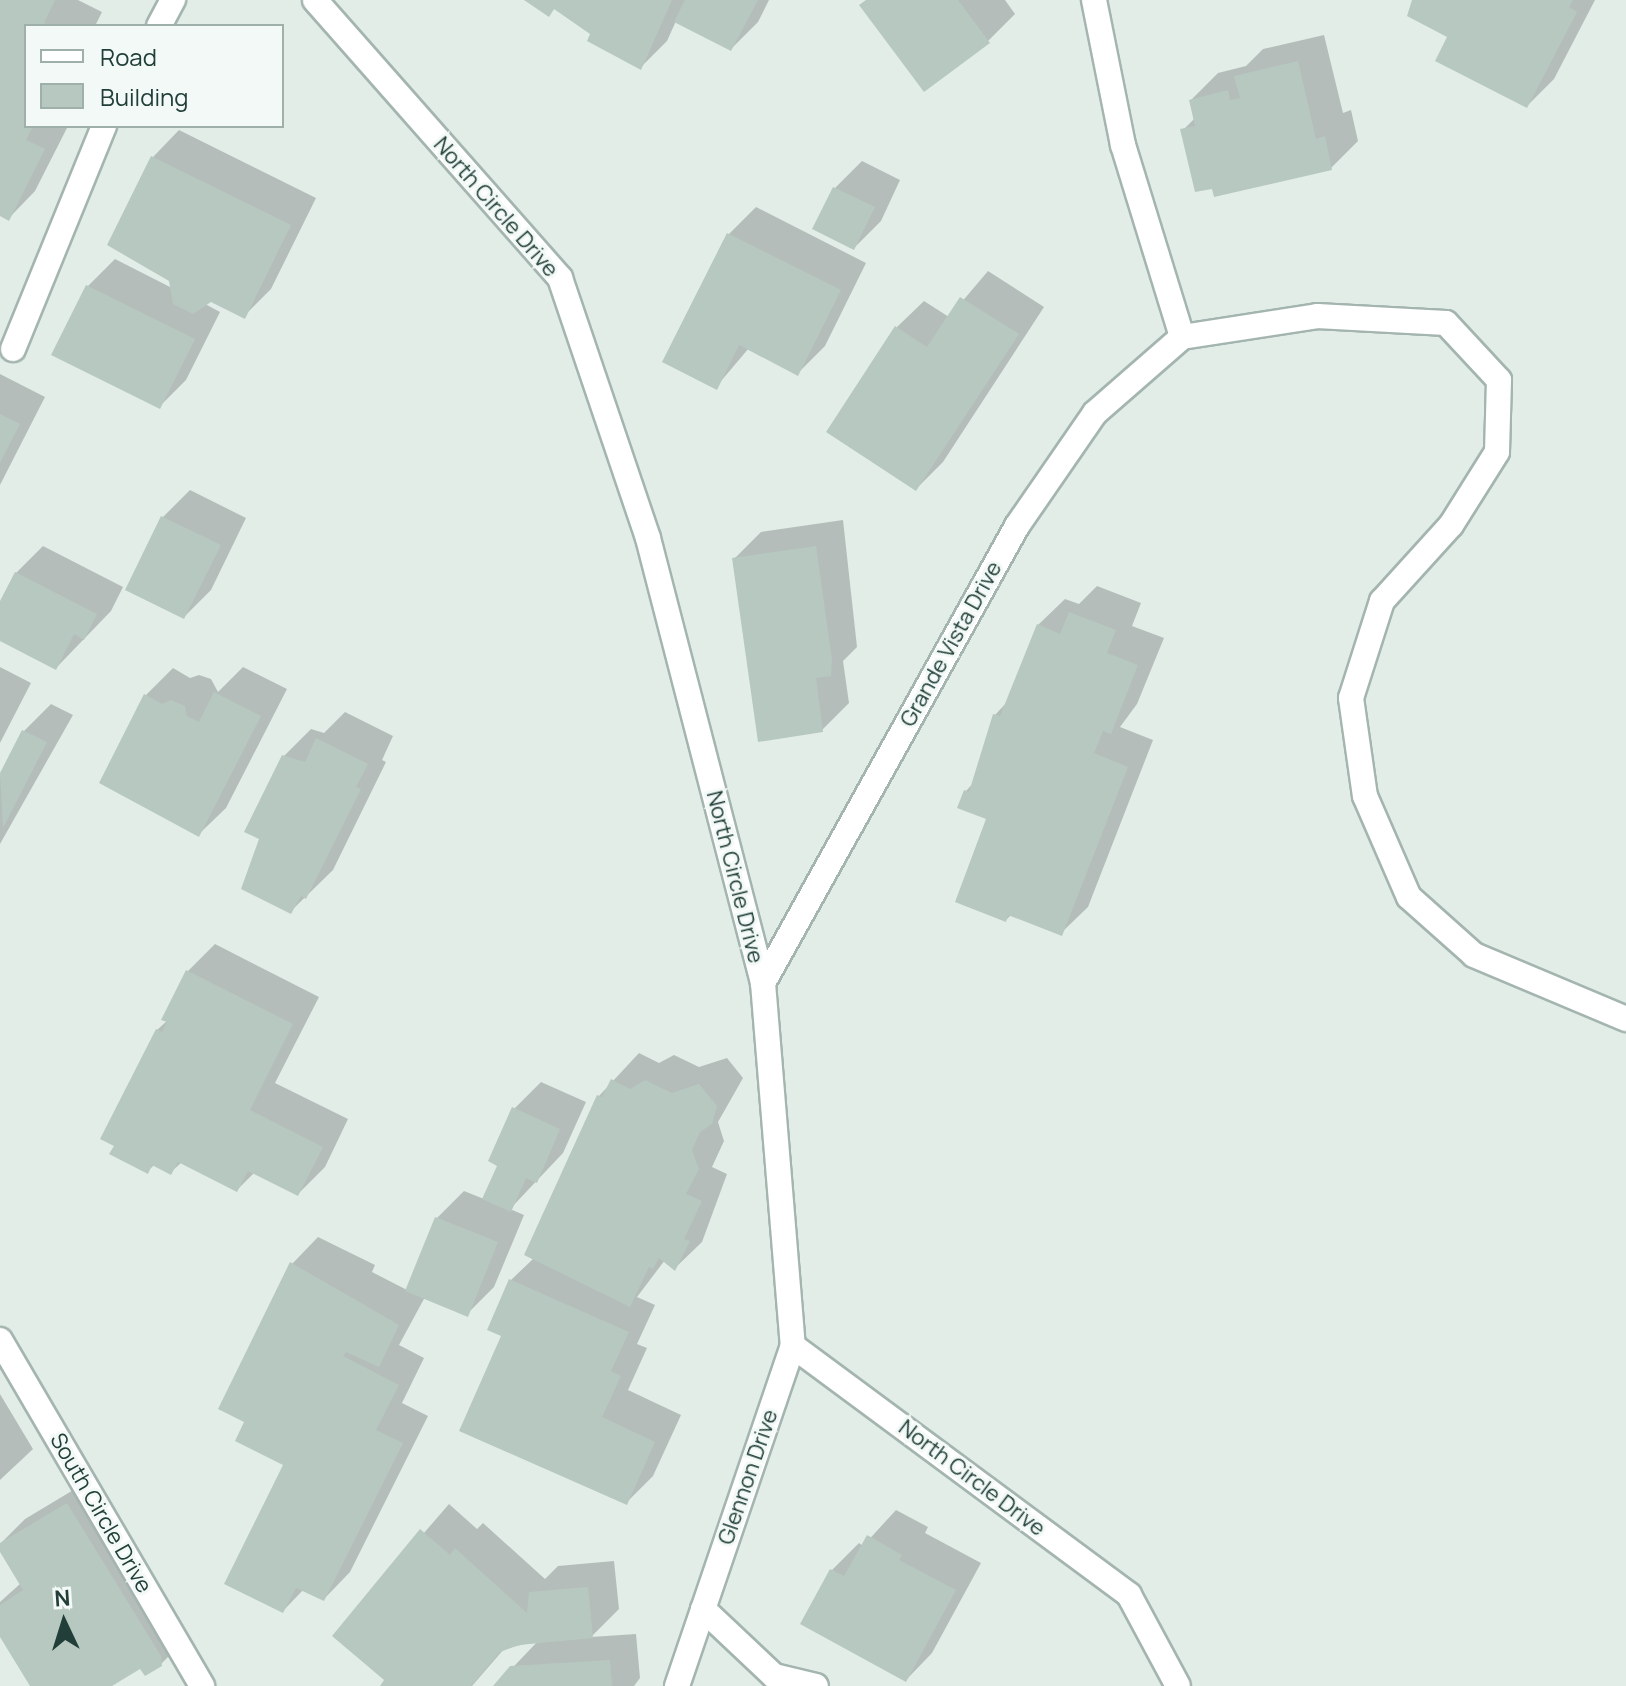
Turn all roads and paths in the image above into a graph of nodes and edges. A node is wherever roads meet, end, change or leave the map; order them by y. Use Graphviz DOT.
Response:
graph roads {
  1 [pos="173,0"];
  2 [pos="315,0"];
  3 [pos="1094,0"];
  4 [pos="160,24"];
  5 [pos="103,128"];
  6 [pos="1182,337"];
  7 [pos="13,349"];
  8 [pos="763,983"];
  9 [pos="1626,1019"];
  10 [pos="0,1340"];
  11 [pos="793,1346"];
  12 [pos="703,1609"];
  13 [pos="202,1686"];
  14 [pos="677,1686"];
  15 [pos="816,1686"];
  16 [pos="1178,1686"];
  1 -- 4 [label="street"];
  2 -- 8 [label="street, North Circle Drive"];
  3 -- 6 [label="street"];
  5 -- 7 [label="street"];
  6 -- 8 [label="street, Grande Vista Drive"];
  6 -- 9 [label="street"];
  8 -- 11 [label="street, North Circle Drive"];
  10 -- 13 [label="street, South Circle Drive"];
  11 -- 12 [label="street, Glennon Drive"];
  11 -- 16 [label="street, North Circle Drive"];
  12 -- 14 [label="street, Glennon Drive"];
  12 -- 15 [label="street"];
}
